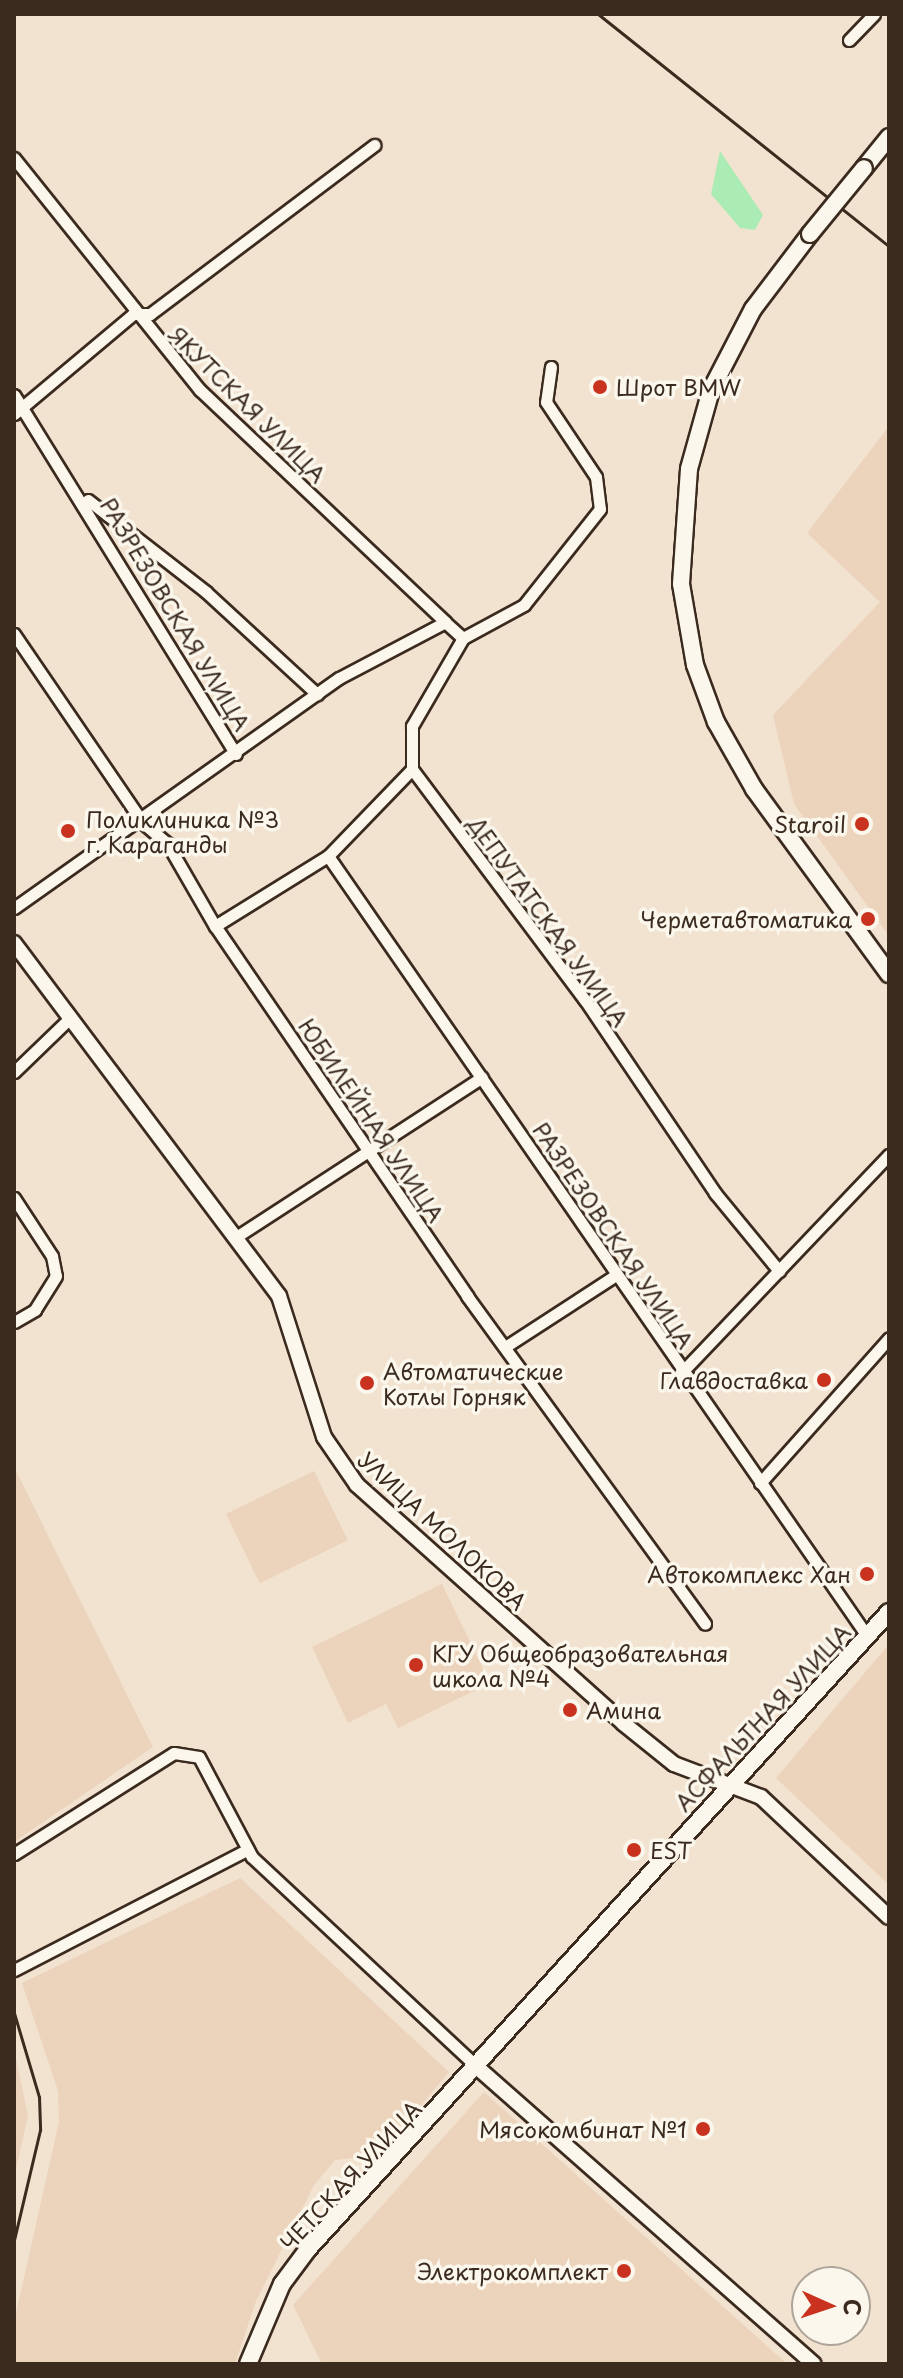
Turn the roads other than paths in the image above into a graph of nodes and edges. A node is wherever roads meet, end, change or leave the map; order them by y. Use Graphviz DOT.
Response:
graph roads {
  1 [pos="874,14"];
  2 [pos="849,40"];
  3 [pos="889,137"];
  4 [pos="374,145"];
  5 [pos="14,158"];
  6 [pos="133,314"];
  7 [pos="551,367"];
  8 [pos="14,395"];
  9 [pos="18,410"];
  10 [pos="81,495"];
  11 [pos="445,622"];
  12 [pos="14,634"];
  13 [pos="463,638"];
  14 [pos="317,694"];
  15 [pos="236,754"];
  16 [pos="412,769"];
  17 [pos="143,823"];
  18 [pos="328,856"];
  19 [pos="14,908"];
  20 [pos="215,926"];
  21 [pos="14,943"];
  22 [pos="889,974"];
  23 [pos="71,1017"];
  24 [pos="14,1072"];
  25 [pos="482,1077"];
  26 [pos="368,1148"];
  27 [pos="889,1155"];
  28 [pos="14,1198"];
  29 [pos="236,1237"];
  30 [pos="779,1271"];
  31 [pos="616,1275"];
  32 [pos="14,1322"];
  33 [pos="889,1338"];
  34 [pos="505,1347"];
  35 [pos="682,1372"];
  36 [pos="760,1483"];
  37 [pos="889,1612"];
  38 [pos="705,1624"];
  39 [pos="867,1636"];
  40 [pos="731,1783"];
  41 [pos="248,1849"];
  42 [pos="14,1854"];
  43 [pos="889,1917"];
  44 [pos="14,1970"];
  45 [pos="479,2069"];
  46 [pos="248,2364"];
  47 [pos="814,2364"];
  1 -- 2 [label="street"];
  3 -- 22 [label="main road, bridge"];
  4 -- 6 [label="street"];
  5 -- 6 [label="street, ЯКУТСКАЯ УЛИЦА"];
  6 -- 9 [label="street"];
  6 -- 11 [label="street, ЯКУТСКАЯ УЛИЦА"];
  7 -- 13 [label="street"];
  8 -- 9 [label="street, РАЗРЕЗОВСКАЯ УЛИЦА"];
  9 -- 10 [label="street, РАЗРЕЗОВСКАЯ УЛИЦА"];
  10 -- 14 [label="street, РАЗРЕЗОВСКАЯ УЛИЦА"];
  10 -- 15 [label="street, РАЗРЕЗОВСКАЯ УЛИЦА"];
  11 -- 13 [label="street, ЯКУТСКАЯ УЛИЦА"];
  11 -- 14 [label="street"];
  12 -- 17 [label="street, ЮБИЛЕЙНАЯ УЛИЦА"];
  13 -- 16 [label="street"];
  14 -- 15 [label="street"];
  15 -- 17 [label="street"];
  16 -- 18 [label="street"];
  16 -- 30 [label="street, ДЕПУТАТСКАЯ УЛИЦА"];
  17 -- 19 [label="street"];
  17 -- 20 [label="street, ЮБИЛЕЙНАЯ УЛИЦА"];
  18 -- 20 [label="street"];
  18 -- 25 [label="street, РАЗРЕЗОВСКАЯ УЛИЦА"];
  20 -- 26 [label="street, ЮБИЛЕЙНАЯ УЛИЦА"];
  21 -- 23 [label="street, УЛИЦА МОЛОКОВА"];
  23 -- 24 [label="street"];
  23 -- 29 [label="street, УЛИЦА МОЛОКОВА"];
  25 -- 26 [label="street"];
  25 -- 31 [label="street, РАЗРЕЗОВСКАЯ УЛИЦА"];
  26 -- 29 [label="street"];
  26 -- 34 [label="street, ЮБИЛЕЙНАЯ УЛИЦА"];
  27 -- 30 [label="street"];
  28 -- 32 [label="street"];
  29 -- 40 [label="street, УЛИЦА МОЛОКОВА"];
  30 -- 35 [label="street"];
  31 -- 34 [label="street"];
  31 -- 35 [label="street, РАЗРЕЗОВСКАЯ УЛИЦА"];
  33 -- 36 [label="street"];
  34 -- 38 [label="street, ЮБИЛЕЙНАЯ УЛИЦА"];
  35 -- 36 [label="street, РАЗРЕЗОВСКАЯ УЛИЦА"];
  36 -- 39 [label="street, РАЗРЕЗОВСКАЯ УЛИЦА"];
  37 -- 39 [label="main road, АСФАЛЬТНАЯ УЛИЦА"];
  39 -- 40 [label="main road, АСФАЛЬТНАЯ УЛИЦА"];
  40 -- 43 [label="street, УЛИЦА МОЛОКОВА"];
  40 -- 45 [label="main road, АСФАЛЬТНАЯ УЛИЦА"];
  41 -- 42 [label="street"];
  41 -- 44 [label="street"];
  41 -- 45 [label="street"];
  45 -- 46 [label="main road, ЧЕТСКАЯ УЛИЦА"];
  45 -- 47 [label="street"];
}
